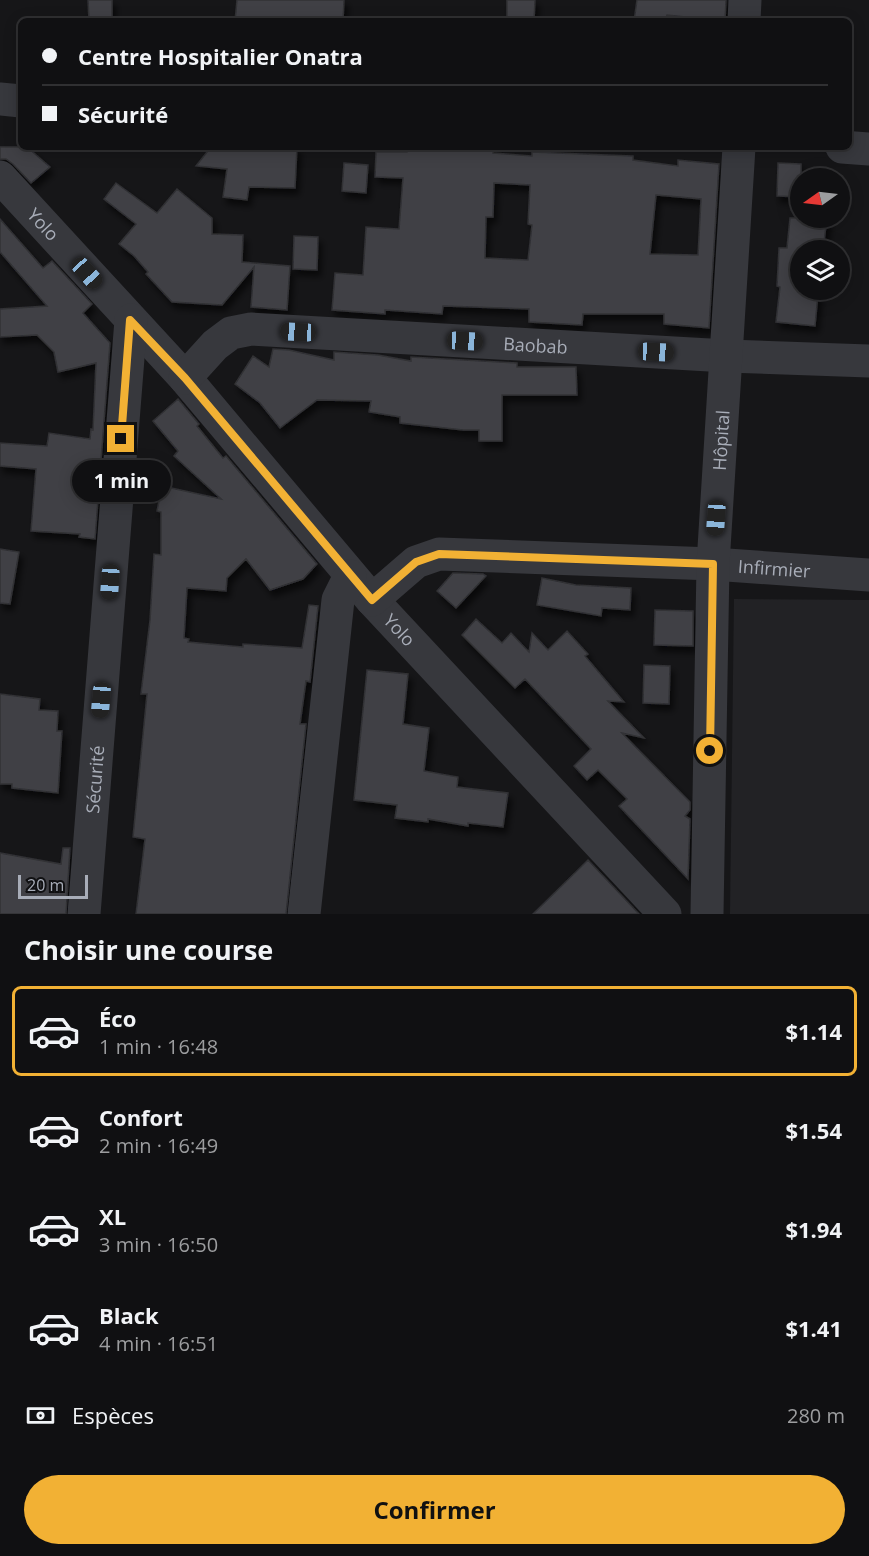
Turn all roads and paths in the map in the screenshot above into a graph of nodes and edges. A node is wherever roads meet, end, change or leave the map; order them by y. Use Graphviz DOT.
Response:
graph roads {
  1 [pos="745,0"];
  2 [pos="744,18"];
  3 [pos="0,99"];
  4 [pos="18,101"];
  5 [pos="852,148"];
  6 [pos="869,149"];
  7 [pos="739,150"];
  8 [pos="0,177"];
  9 [pos="130,320"];
  10 [pos="727,356"];
  11 [pos="869,361"];
  12 [pos="185,378"];
  13 [pos="713,564"];
  14 [pos="869,575"];
  15 [pos="350,576"];
  16 [pos="372,600"];
  17 [pos="84,914"];
  18 [pos="304,914"];
  19 [pos="665,914"];
  20 [pos="707,914"];
  1 -- 2 [label="street"];
  3 -- 4 [label="street"];
  5 -- 6 [label="street"];
  7 -- 10 [label="street, Hôpital"];
  8 -- 9 [label="street, Yolo"];
  9 -- 12 [label="street, Yolo"];
  9 -- 17 [label="street, Sécurité"];
  10 -- 11 [label="street, Baobab"];
  10 -- 12 [label="street, Baobab"];
  10 -- 13 [label="street, Hôpital"];
  12 -- 15 [label="street, Yolo"];
  13 -- 14 [label="street, Infirmier"];
  13 -- 16 [label="street, Infirmier"];
  13 -- 20 [label="street, Hôpital"];
  15 -- 16 [label="street, Yolo"];
  15 -- 18 [label="street"];
  16 -- 19 [label="street, Yolo"];
}
